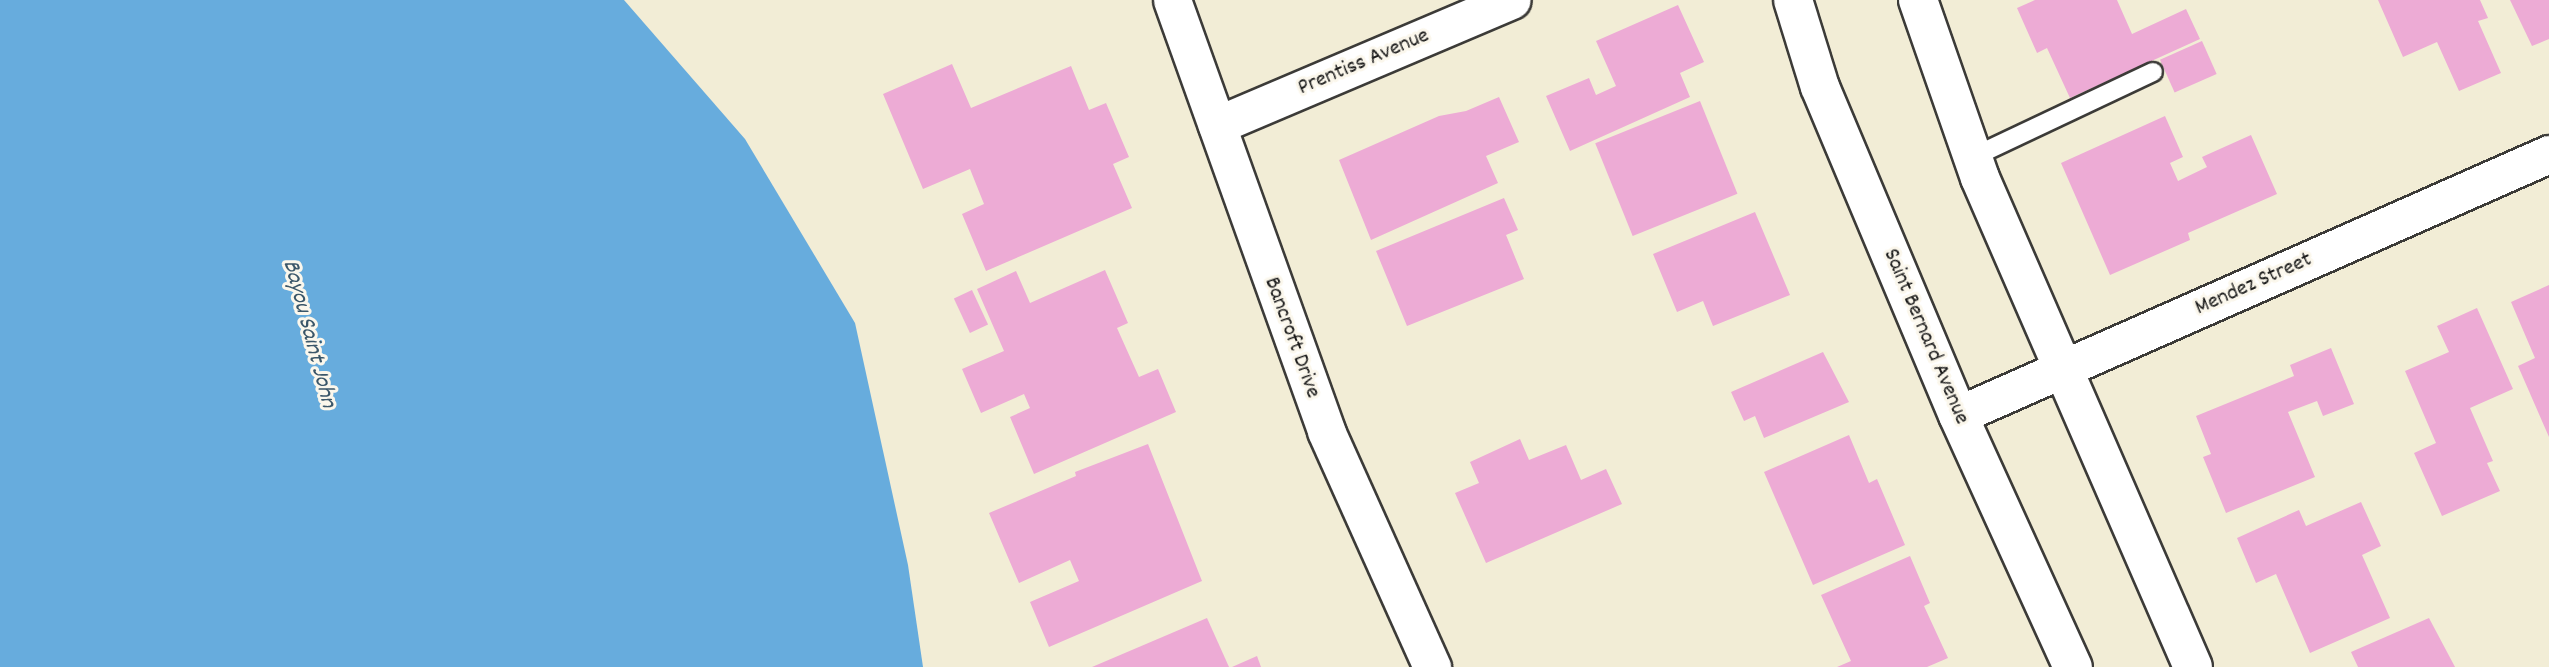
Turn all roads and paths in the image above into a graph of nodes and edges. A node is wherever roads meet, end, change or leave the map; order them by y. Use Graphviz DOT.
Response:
graph roads {
  1 [pos="1512,0"];
  2 [pos="1793,0"];
  3 [pos="1918,0"];
  4 [pos="1179,2"];
  5 [pos="2153,72"];
  6 [pos="1217,125"];
  7 [pos="2549,154"];
  8 [pos="1973,157"];
  9 [pos="2061,371"];
  10 [pos="1958,415"];
  11 [pos="1432,667"];
  12 [pos="2073,667"];
  13 [pos="2193,667"];
  1 -- 6 [label="street, Prentiss Avenue"];
  2 -- 10 [label="main road, Saint Bernard Avenue"];
  3 -- 8 [label="main road"];
  4 -- 6 [label="street, Bancroft Drive"];
  5 -- 8 [label="lane"];
  6 -- 11 [label="street, Bancroft Drive"];
  7 -- 9 [label="street, Mendez Street"];
  8 -- 9 [label="main road"];
  9 -- 10 [label="street, Mendez Street"];
  9 -- 13 [label="main road"];
  10 -- 12 [label="main road, Saint Bernard Avenue"];
}
